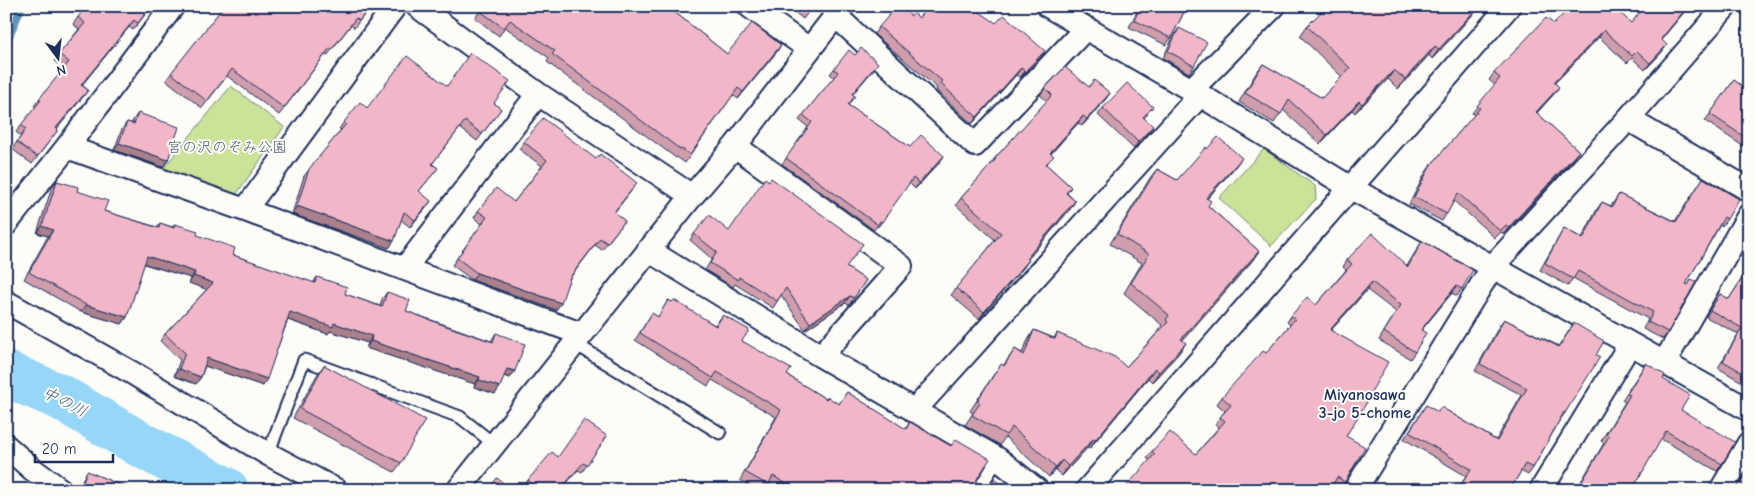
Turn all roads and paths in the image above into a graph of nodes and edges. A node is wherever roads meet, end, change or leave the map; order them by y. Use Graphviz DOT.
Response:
graph roads {
  1 [pos="173,6"];
  2 [pos="395,6"];
  3 [pos="417,6"];
  4 [pos="749,6"];
  5 [pos="1048,6"];
  6 [pos="1274,6"];
  7 [pos="1509,6"];
  8 [pos="1726,6"];
  9 [pos="839,11"];
  10 [pos="1086,28"];
  11 [pos="809,49"];
  12 [pos="1195,92"];
  13 [pos="538,94"];
  14 [pos="1628,120"];
  15 [pos="735,146"];
  16 [pos="68,147"];
  17 [pos="1351,188"];
  18 [pos="1749,190"];
  19 [pos="692,196"];
  20 [pos="245,210"];
  21 [pos="1749,215"];
  22 [pos="6,224"];
  23 [pos="648,250"];
  24 [pos="1493,266"];
  25 [pos="405,268"];
  26 [pos="6,302"];
  27 [pos="578,338"];
  28 [pos="1630,344"];
  29 [pos="821,356"];
  30 [pos="1664,363"];
  31 [pos="1749,410"];
  32 [pos="914,411"];
  33 [pos="720,433"];
  34 [pos="1749,443"];
  35 [pos="494,444"];
  36 [pos="6,446"];
  37 [pos="268,454"];
  38 [pos="998,459"];
  39 [pos="61,490"];
  40 [pos="336,490"];
  41 [pos="458,490"];
  42 [pos="978,490"];
  43 [pos="1037,490"];
  44 [pos="1087,490"];
  45 [pos="1355,490"];
  46 [pos="1541,490"];
  47 [pos="1721,490"];
  1 -- 16 [label="street"];
  2 -- 20 [label="street"];
  3 -- 13 [label="street"];
  4 -- 11 [label="street"];
  5 -- 10 [label="street"];
  6 -- 12 [label="street"];
  7 -- 17 [label="street"];
  8 -- 14 [label="street"];
  9 -- 10 [label="street"];
  9 -- 11 [label="street"];
  10 -- 12 [label="street"];
  11 -- 15 [label="street"];
  12 -- 17 [label="street"];
  12 -- 32 [label="street"];
  13 -- 19 [label="street"];
  13 -- 25 [label="street"];
  14 -- 18 [label="street"];
  14 -- 24 [label="street"];
  15 -- 19 [label="street"];
  15 -- 29 [label="street"];
  16 -- 20 [label="street"];
  16 -- 22 [label="street"];
  17 -- 24 [label="street"];
  17 -- 44 [label="street"];
  19 -- 23 [label="street"];
  20 -- 25 [label="street"];
  21 -- 30 [label="street"];
  23 -- 27 [label="street"];
  23 -- 29 [label="street"];
  24 -- 28 [label="street"];
  24 -- 45 [label="street"];
  25 -- 27 [label="street"];
  26 -- 37 [label="street"];
  27 -- 33 [label="lane"];
  27 -- 35 [label="street"];
  28 -- 30 [label="street"];
  28 -- 46 [label="street"];
  29 -- 32 [label="street"];
  30 -- 31 [label="street"];
  32 -- 38 [label="street"];
  34 -- 47 [label="street"];
  35 -- 37 [label="lane"];
  35 -- 41 [label="street"];
  36 -- 39 [label="street"];
  37 -- 40 [label="street"];
  38 -- 42 [label="lane"];
  38 -- 43 [label="street"];
}
